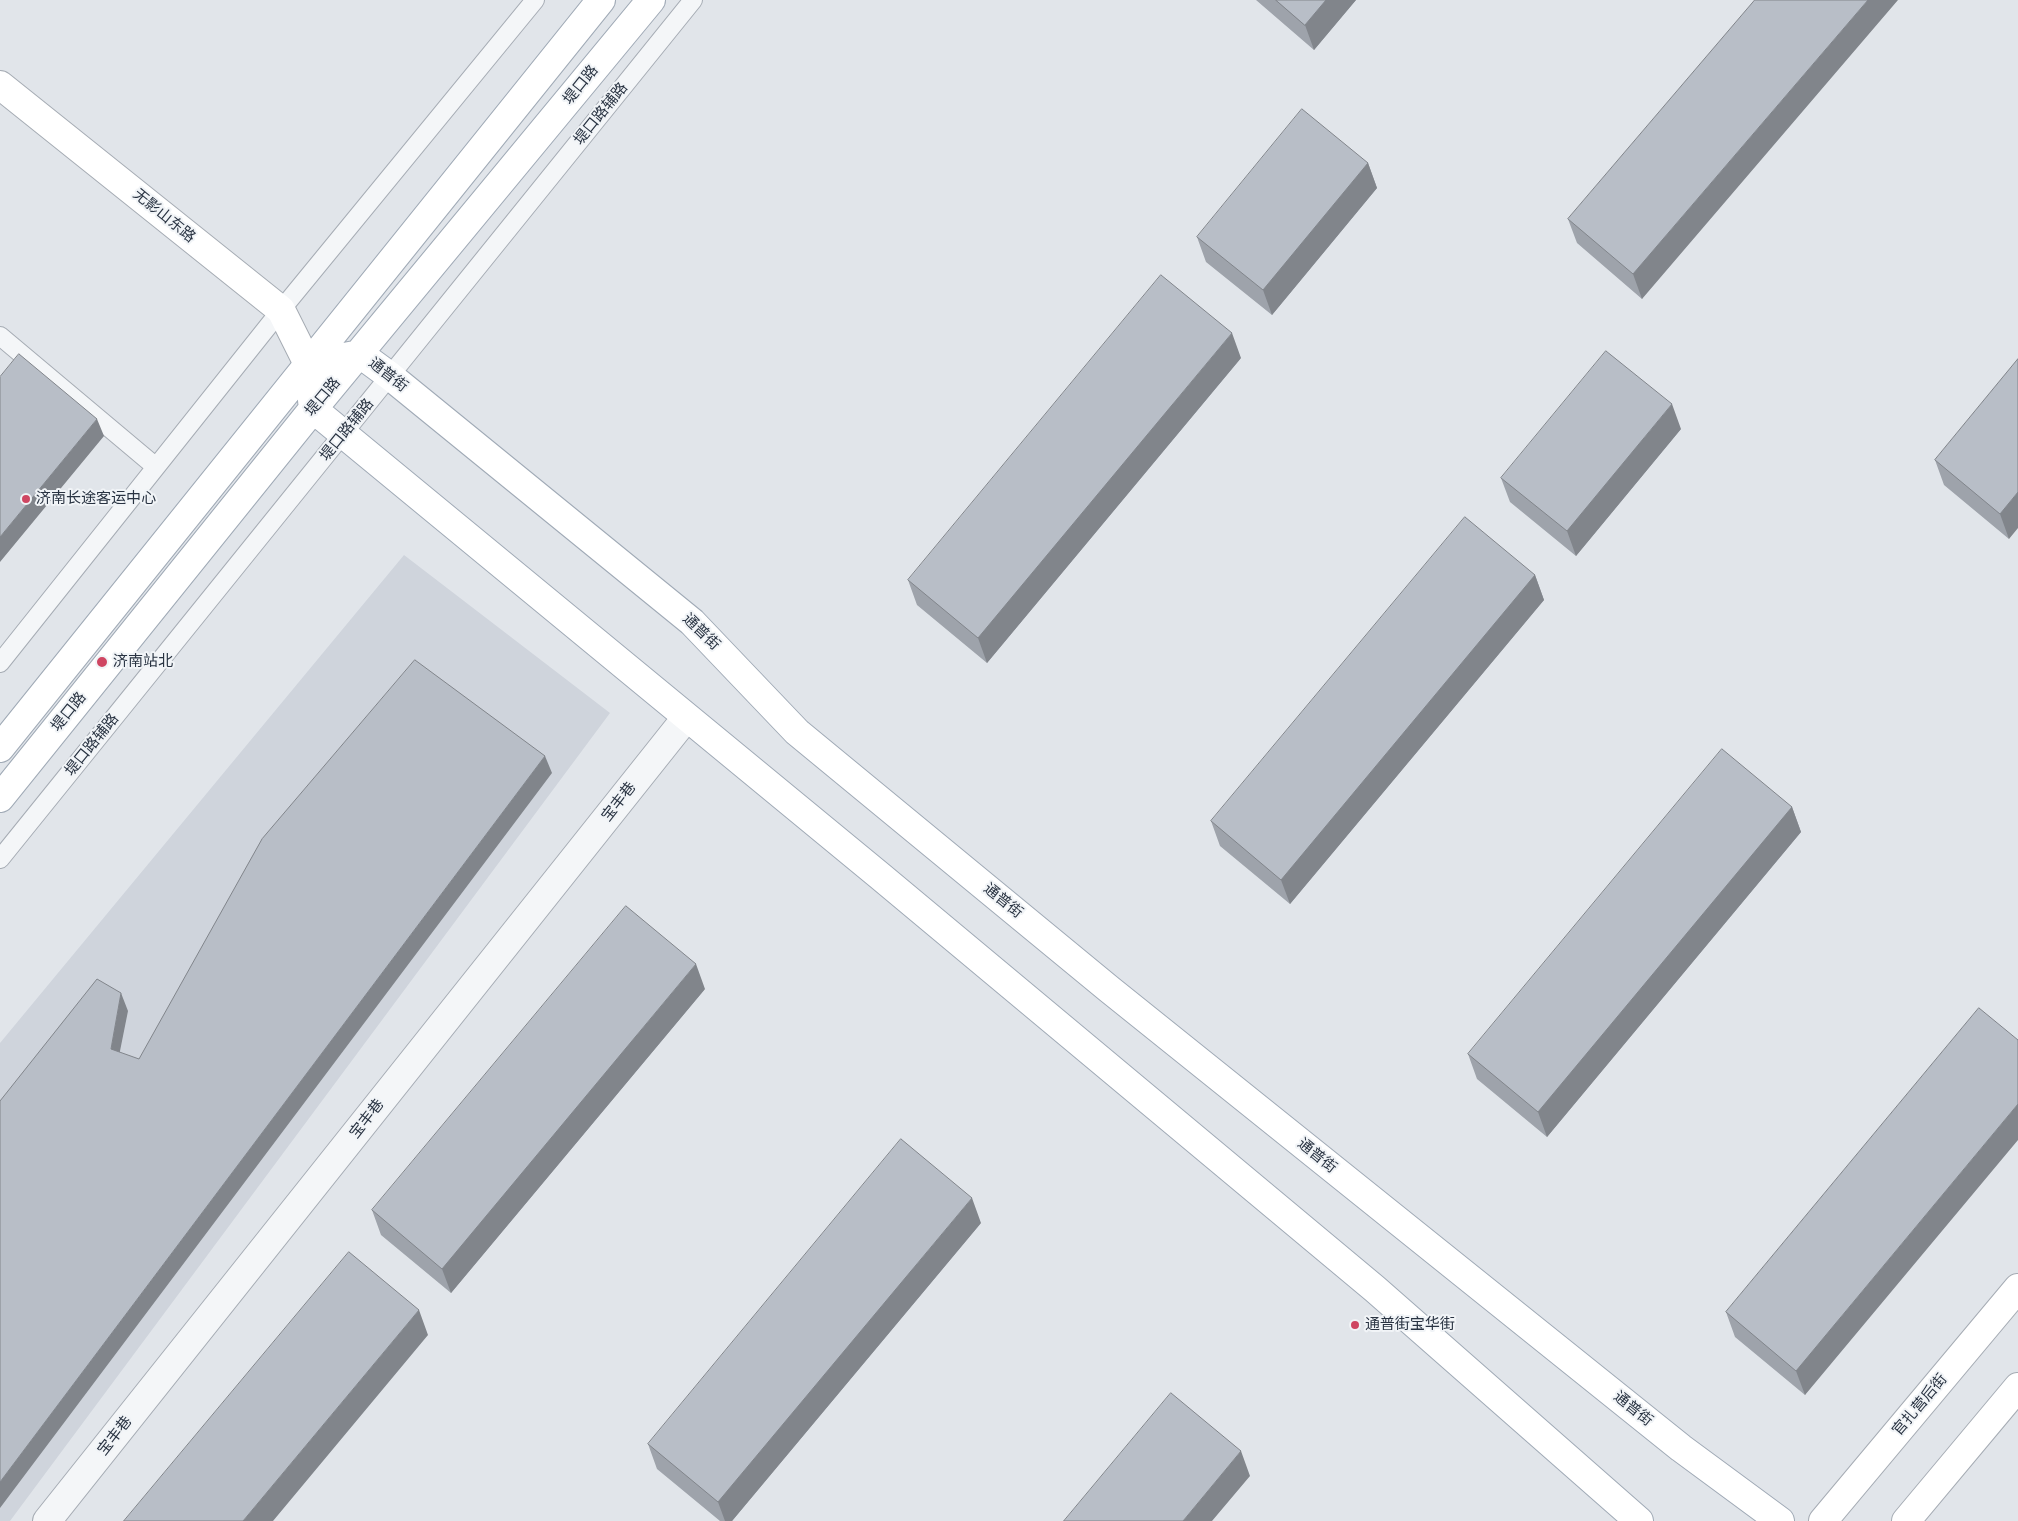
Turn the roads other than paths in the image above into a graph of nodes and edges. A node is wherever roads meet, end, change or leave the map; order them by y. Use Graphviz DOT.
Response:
graph roads {
  1 [pos="535,0"];
  2 [pos="601,0"];
  3 [pos="650,0"];
  4 [pos="693,0"];
  5 [pos="0,84"];
  6 [pos="281,310"];
  7 [pos="0,336"];
  8 [pos="360,354"];
  9 [pos="308,364"];
  10 [pos="390,376"];
  11 [pos="312,409"];
  12 [pos="343,434"];
  13 [pos="156,467"];
  14 [pos="0,664"];
  15 [pos="686,718"];
  16 [pos="0,748"];
  17 [pos="0,798"];
  18 [pos="0,859"];
  19 [pos="2018,1288"];
  20 [pos="2018,1387"];
  21 [pos="47,1521"];
  22 [pos="1639,1521"];
  23 [pos="1780,1521"];
  24 [pos="1823,1521"];
  25 [pos="1906,1521"];
  1 -- 6 [label="lane"];
  2 -- 9 [label="main road, 堤口路"];
  3 -- 8 [label="main road, 堤口路"];
  4 -- 10 [label="lane, 堤口路辅路"];
  5 -- 6 [label="main road, 无影山东路"];
  6 -- 9 [label="main road, 无影山东路"];
  6 -- 13 [label="lane"];
  7 -- 13 [label="lane"];
  8 -- 9 [label="main road, 通普街"];
  8 -- 10 [label="main road, 通普街"];
  8 -- 11 [label="main road, 堤口路"];
  9 -- 11 [label="main road"];
  9 -- 16 [label="main road, 堤口路"];
  10 -- 12 [label="lane, 堤口路辅路"];
  10 -- 23 [label="main road, 通普街"];
  11 -- 12 [label="main road"];
  11 -- 17 [label="main road, 堤口路"];
  12 -- 15 [label="main road"];
  12 -- 18 [label="lane, 堤口路辅路"];
  13 -- 14 [label="lane"];
  15 -- 21 [label="street, 宝丰巷"];
  15 -- 22 [label="main road"];
  19 -- 24 [label="main road, 官扎营后街"];
  20 -- 25 [label="main road"];
}
